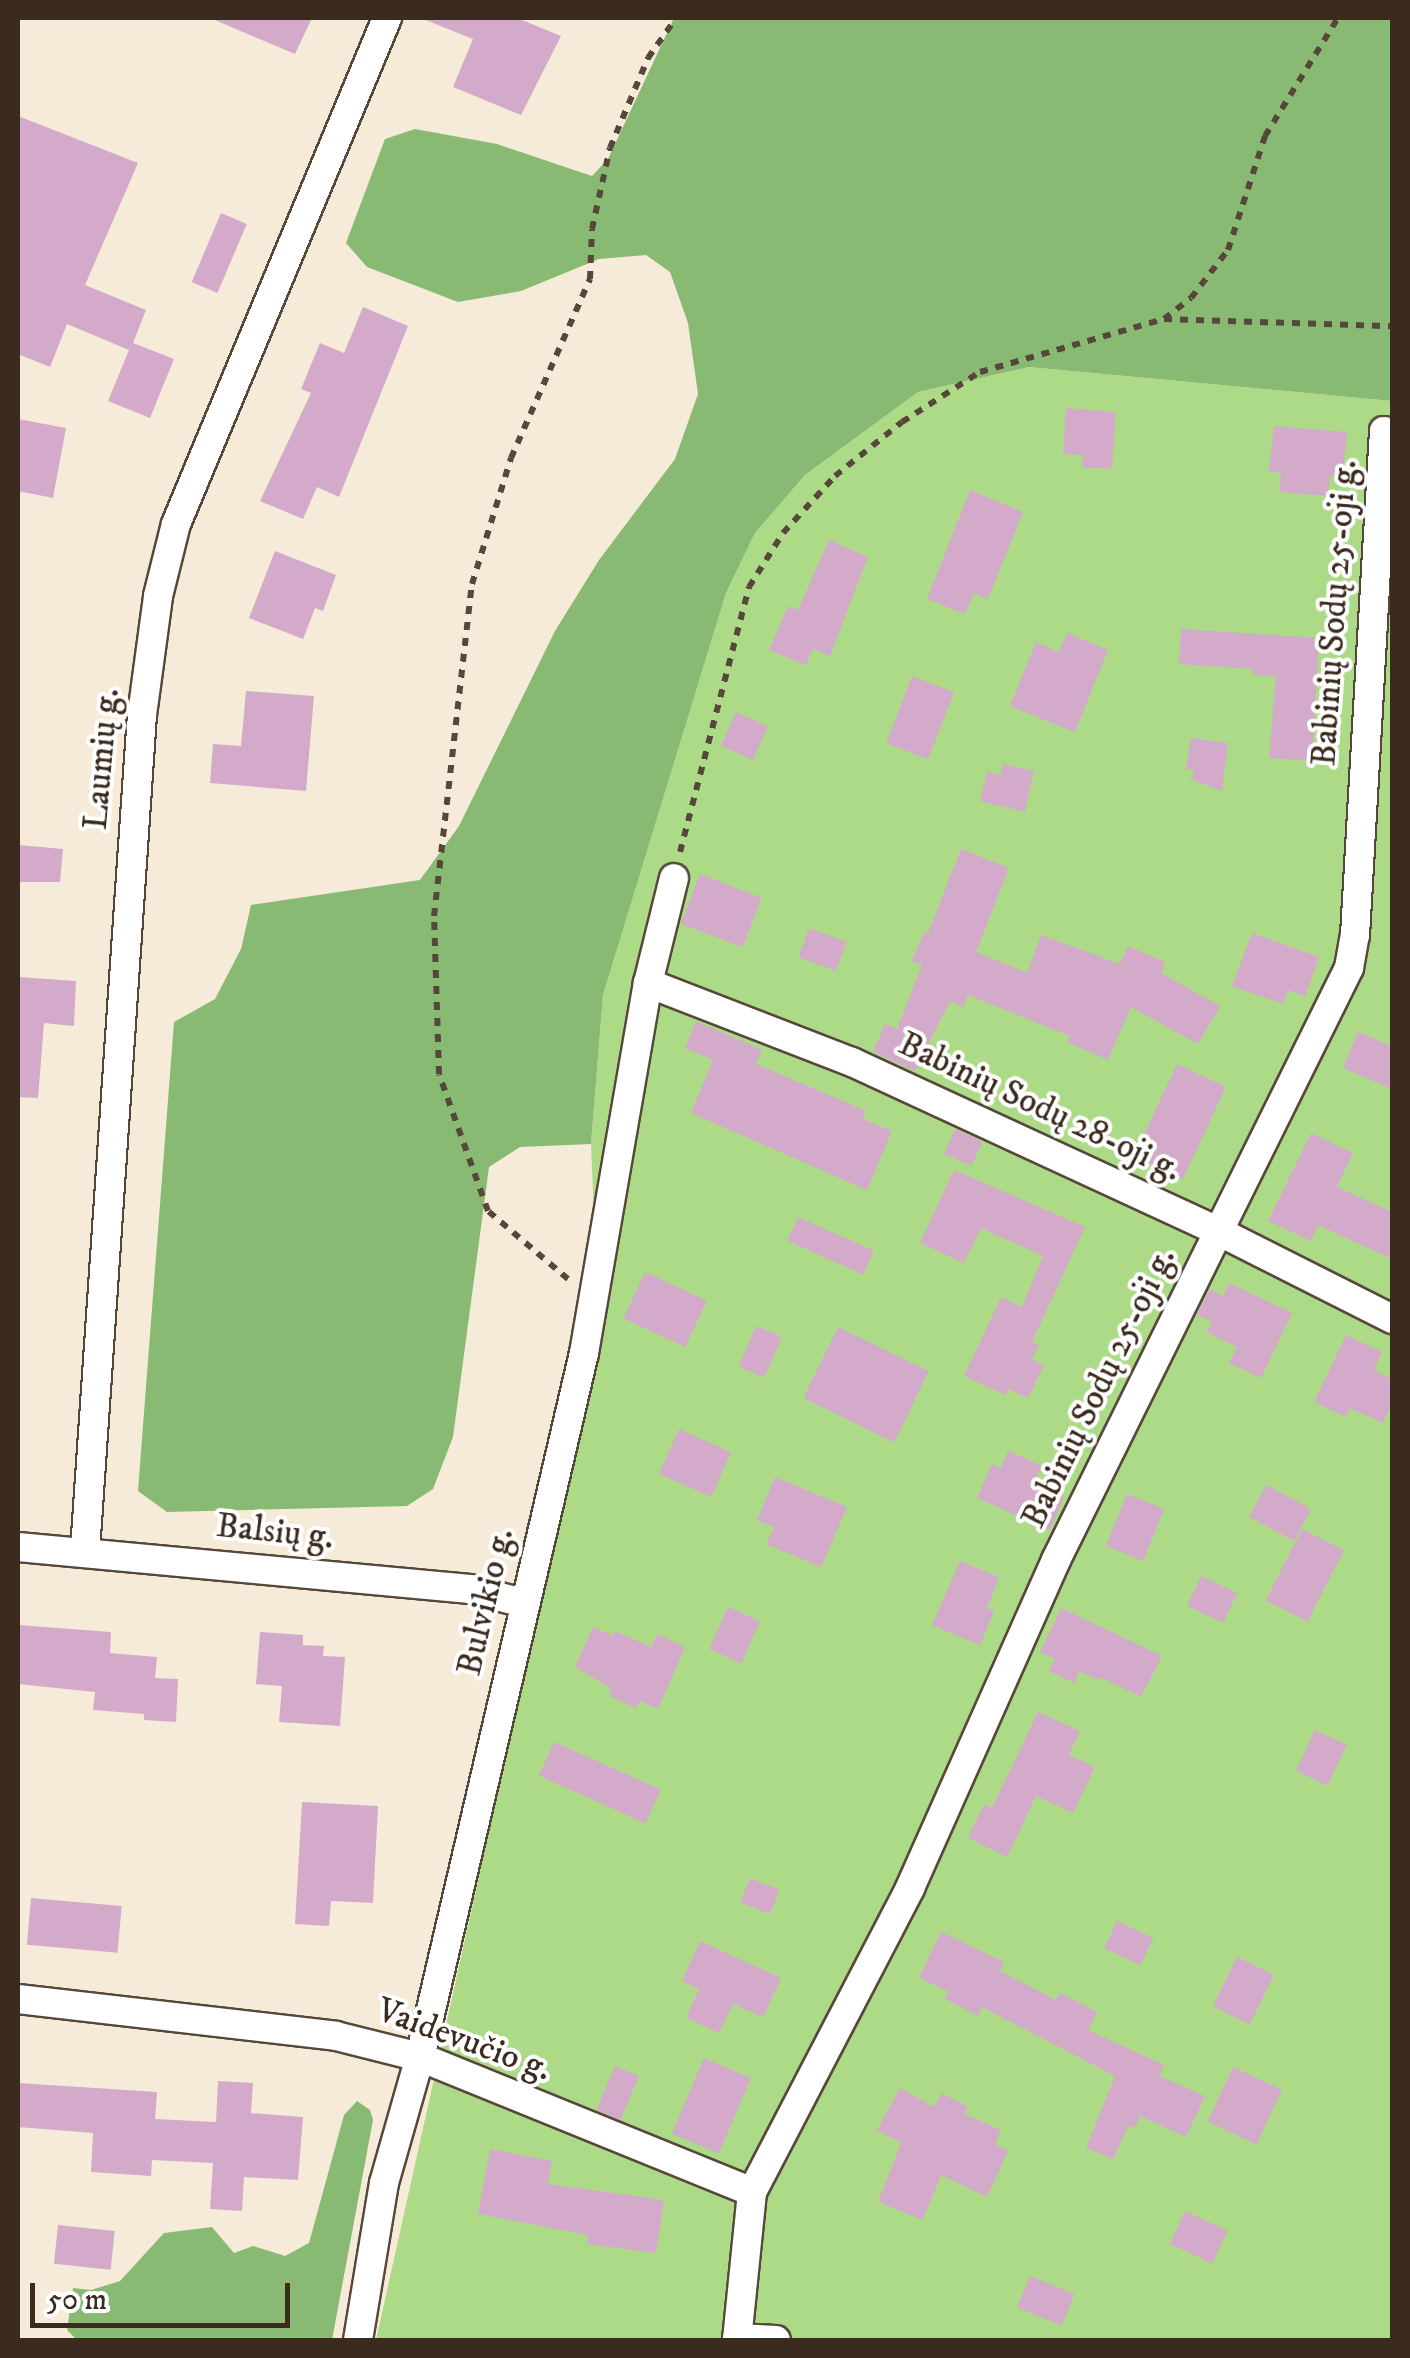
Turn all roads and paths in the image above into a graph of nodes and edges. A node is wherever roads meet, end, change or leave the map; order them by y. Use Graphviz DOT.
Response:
graph roads {
  1 [pos="387,18"];
  2 [pos="676,18"];
  3 [pos="1338,18"];
  4 [pos="1164,319"];
  5 [pos="1392,326"];
  6 [pos="1384,431"];
  7 [pos="674,878"];
  8 [pos="648,984"];
  9 [pos="1218,1231"];
  10 [pos="591,1300"];
  11 [pos="1392,1318"];
  12 [pos="18,1547"];
  13 [pos="85,1551"];
  14 [pos="523,1603"];
  15 [pos="18,1999"];
  16 [pos="420,2057"];
  17 [pos="752,2192"];
  18 [pos="737,2339"];
  19 [pos="358,2340"];
  20 [pos="776,2340"];
  1 -- 13 [label="street, Laumių g."];
  2 -- 10 [label="path"];
  3 -- 4 [label="path"];
  4 -- 5 [label="path"];
  4 -- 7 [label="path"];
  6 -- 9 [label="street, Babinių Sodų 25-oji g."];
  7 -- 8 [label="street, Bulvikio g."];
  8 -- 9 [label="street, Babinių Sodų 28-oji g."];
  8 -- 10 [label="street, Bulvikio g."];
  9 -- 11 [label="street, Babinių Sodų 28-oji g."];
  9 -- 17 [label="street, Babinių Sodų 25-oji g."];
  10 -- 14 [label="street, Bulvikio g."];
  12 -- 13 [label="street, Balsių g."];
  13 -- 14 [label="street, Balsių g."];
  14 -- 16 [label="street, Bulvikio g."];
  15 -- 16 [label="street, Vaidevučio g."];
  16 -- 17 [label="street, Vaidevučio g."];
  16 -- 19 [label="street, Bulvikio g."];
  17 -- 18 [label="street, Babinių Sodų 25-oji g."];
  18 -- 20 [label="street"];
}
